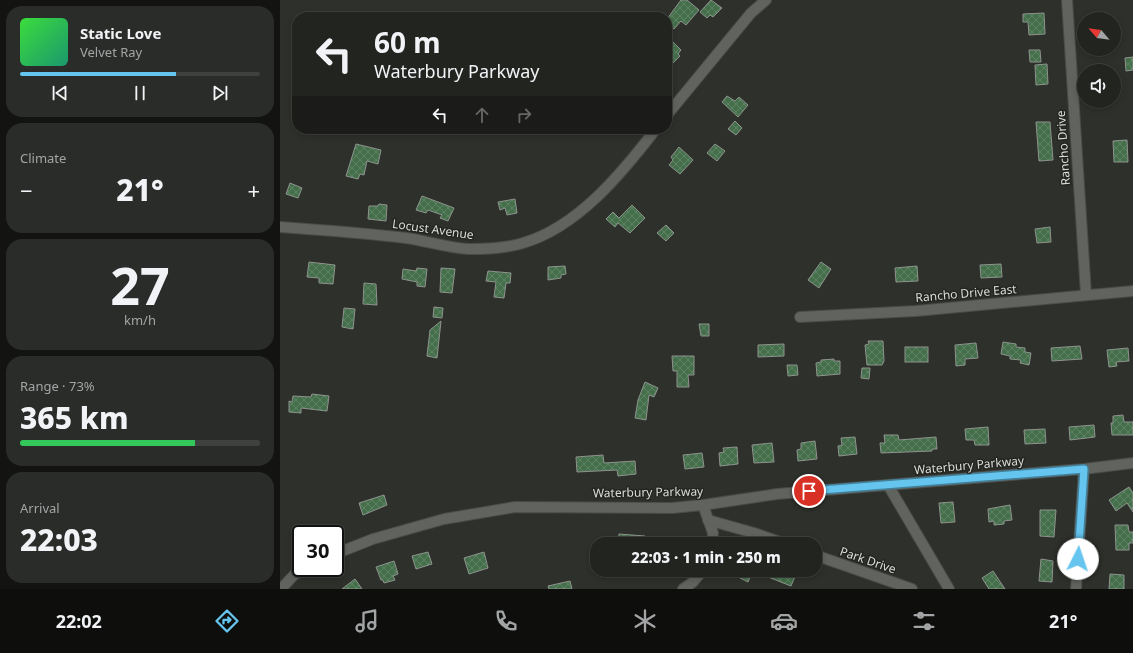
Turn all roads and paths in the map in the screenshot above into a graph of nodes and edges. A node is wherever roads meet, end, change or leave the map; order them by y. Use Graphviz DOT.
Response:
graph roads {
  1 [pos="766,0"];
  2 [pos="1067,0"];
  3 [pos="672,109"];
  4 [pos="652,134"];
  5 [pos="280,227"];
  6 [pos="1133,291"];
  7 [pos="1086,294"];
  8 [pos="800,317"];
  9 [pos="1133,463"];
  10 [pos="1084,469"];
  11 [pos="888,485"];
  12 [pos="703,505"];
  13 [pos="708,520"];
  14 [pos="713,537"];
  15 [pos="766,537"];
  16 [pos="344,550"];
  17 [pos="822,557"];
  18 [pos="292,577"];
  19 [pos="698,577"];
  20 [pos="281,589"];
  21 [pos="683,589"];
  22 [pos="912,589"];
  23 [pos="949,589"];
  24 [pos="1076,589"];
  1 -- 3 [label="street"];
  2 -- 7 [label="street, Rancho Drive"];
  4 -- 5 [label="street, Locust Avenue"];
  6 -- 7 [label="street, Rancho Drive East"];
  7 -- 8 [label="street, Rancho Drive East"];
  9 -- 10 [label="street, Waterbury Parkway"];
  10 -- 11 [label="street, Waterbury Parkway"];
  10 -- 24 [label="street"];
  11 -- 12 [label="street, Waterbury Parkway"];
  11 -- 23 [label="street"];
  12 -- 13 [label="street"];
  12 -- 16 [label="street, Waterbury Parkway"];
  13 -- 14 [label="street"];
  13 -- 15 [label="street"];
  17 -- 22 [label="street, Park Drive"];
  18 -- 20 [label="street"];
  19 -- 21 [label="street"];
}
